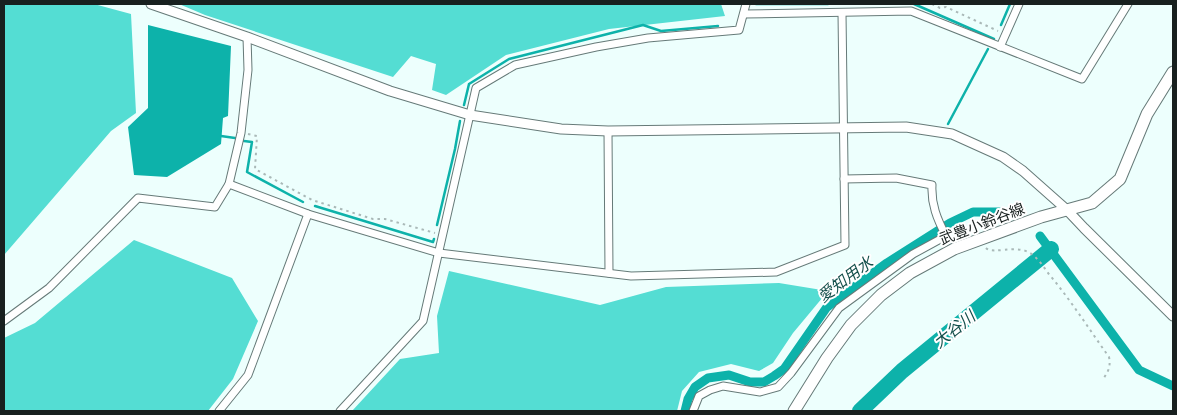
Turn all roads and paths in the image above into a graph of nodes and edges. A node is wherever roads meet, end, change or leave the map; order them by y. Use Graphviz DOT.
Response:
graph roads {
  1 [pos="152,4"];
  2 [pos="746,4"];
  3 [pos="932,4"];
  4 [pos="1019,4"];
  5 [pos="1128,4"];
  6 [pos="842,13"];
  7 [pos="744,14"];
  8 [pos="1006,34"];
  9 [pos="246,37"];
  10 [pos="1000,47"];
  11 [pos="1173,72"];
  12 [pos="470,115"];
  13 [pos="844,130"];
  14 [pos="608,131"];
  15 [pos="241,132"];
  16 [pos="844,179"];
  17 [pos="229,184"];
  18 [pos="1067,210"];
  19 [pos="308,214"];
  20 [pos="443,236"];
  21 [pos="982,239"];
  22 [pos="439,253"];
  23 [pos="609,273"];
  24 [pos="1173,316"];
  25 [pos="4,321"];
  26 [pos="1103,380"];
  27 [pos="219,411"];
  28 [pos="340,411"];
  29 [pos="693,411"];
  30 [pos="794,411"];
  1 -- 9 [label="street"];
  2 -- 7 [label="street"];
  3 -- 8 [label="path"];
  4 -- 8 [label="street"];
  5 -- 10 [label="street"];
  6 -- 7 [label="street"];
  6 -- 10 [label="street"];
  6 -- 13 [label="street"];
  7 -- 12 [label="street"];
  8 -- 10 [label="street"];
  9 -- 12 [label="street"];
  9 -- 15 [label="street"];
  11 -- 18 [label="main road, 武豊小鈴谷線"];
  12 -- 14 [label="street"];
  12 -- 20 [label="street"];
  13 -- 14 [label="street"];
  13 -- 16 [label="street"];
  13 -- 18 [label="street"];
  14 -- 23 [label="street"];
  15 -- 17 [label="street"];
  15 -- 20 [label="path"];
  16 -- 23 [label="street"];
  16 -- 29 [label="street"];
  17 -- 19 [label="street"];
  17 -- 25 [label="street"];
  18 -- 21 [label="main road, 武豊小鈴谷線"];
  18 -- 24 [label="street"];
  19 -- 22 [label="street"];
  19 -- 27 [label="street"];
  20 -- 22 [label="street"];
  21 -- 26 [label="path"];
  21 -- 30 [label="main road, 武豊小鈴谷線"];
  22 -- 23 [label="street"];
  22 -- 28 [label="street"];
}
